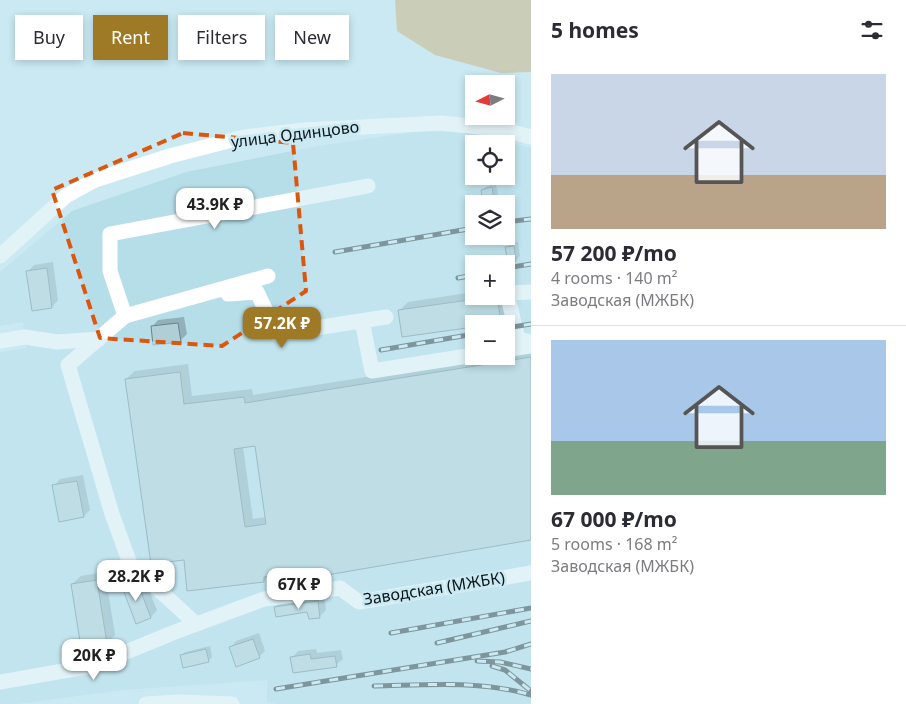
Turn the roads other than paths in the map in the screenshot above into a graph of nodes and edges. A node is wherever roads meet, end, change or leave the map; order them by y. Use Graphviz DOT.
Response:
graph roads {
  1 [pos="527,134"];
  2 [pos="368,186"];
  3 [pos="0,256"];
  4 [pos="268,276"];
  5 [pos="531,292"];
  6 [pos="196,296"];
  7 [pos="125,316"];
  8 [pos="386,317"];
  9 [pos="362,320"];
  10 [pos="99,339"];
  11 [pos="0,340"];
  12 [pos="531,344"];
  13 [pos="515,348"];
  14 [pos="465,356"];
  15 [pos="531,573"];
  16 [pos="196,624"];
  17 [pos="0,682"];
  18 [pos="146,704"];
  19 [pos="232,704"];
  1 -- 3 [label="street, улица Одинцово"];
  2 -- 7 [label="street"];
  4 -- 6 [label="street"];
  5 -- 12 [label="street"];
  6 -- 7 [label="street"];
  6 -- 9 [label="street"];
  7 -- 10 [label="street"];
  8 -- 9 [label="street"];
  9 -- 14 [label="street"];
  10 -- 11 [label="street"];
  10 -- 16 [label="street"];
  12 -- 13 [label="street"];
  15 -- 16 [label="street, Заводская (МЖБК)"];
  16 -- 17 [label="street, Заводская (МЖБК)"];
  18 -- 19 [label="street"];
}
